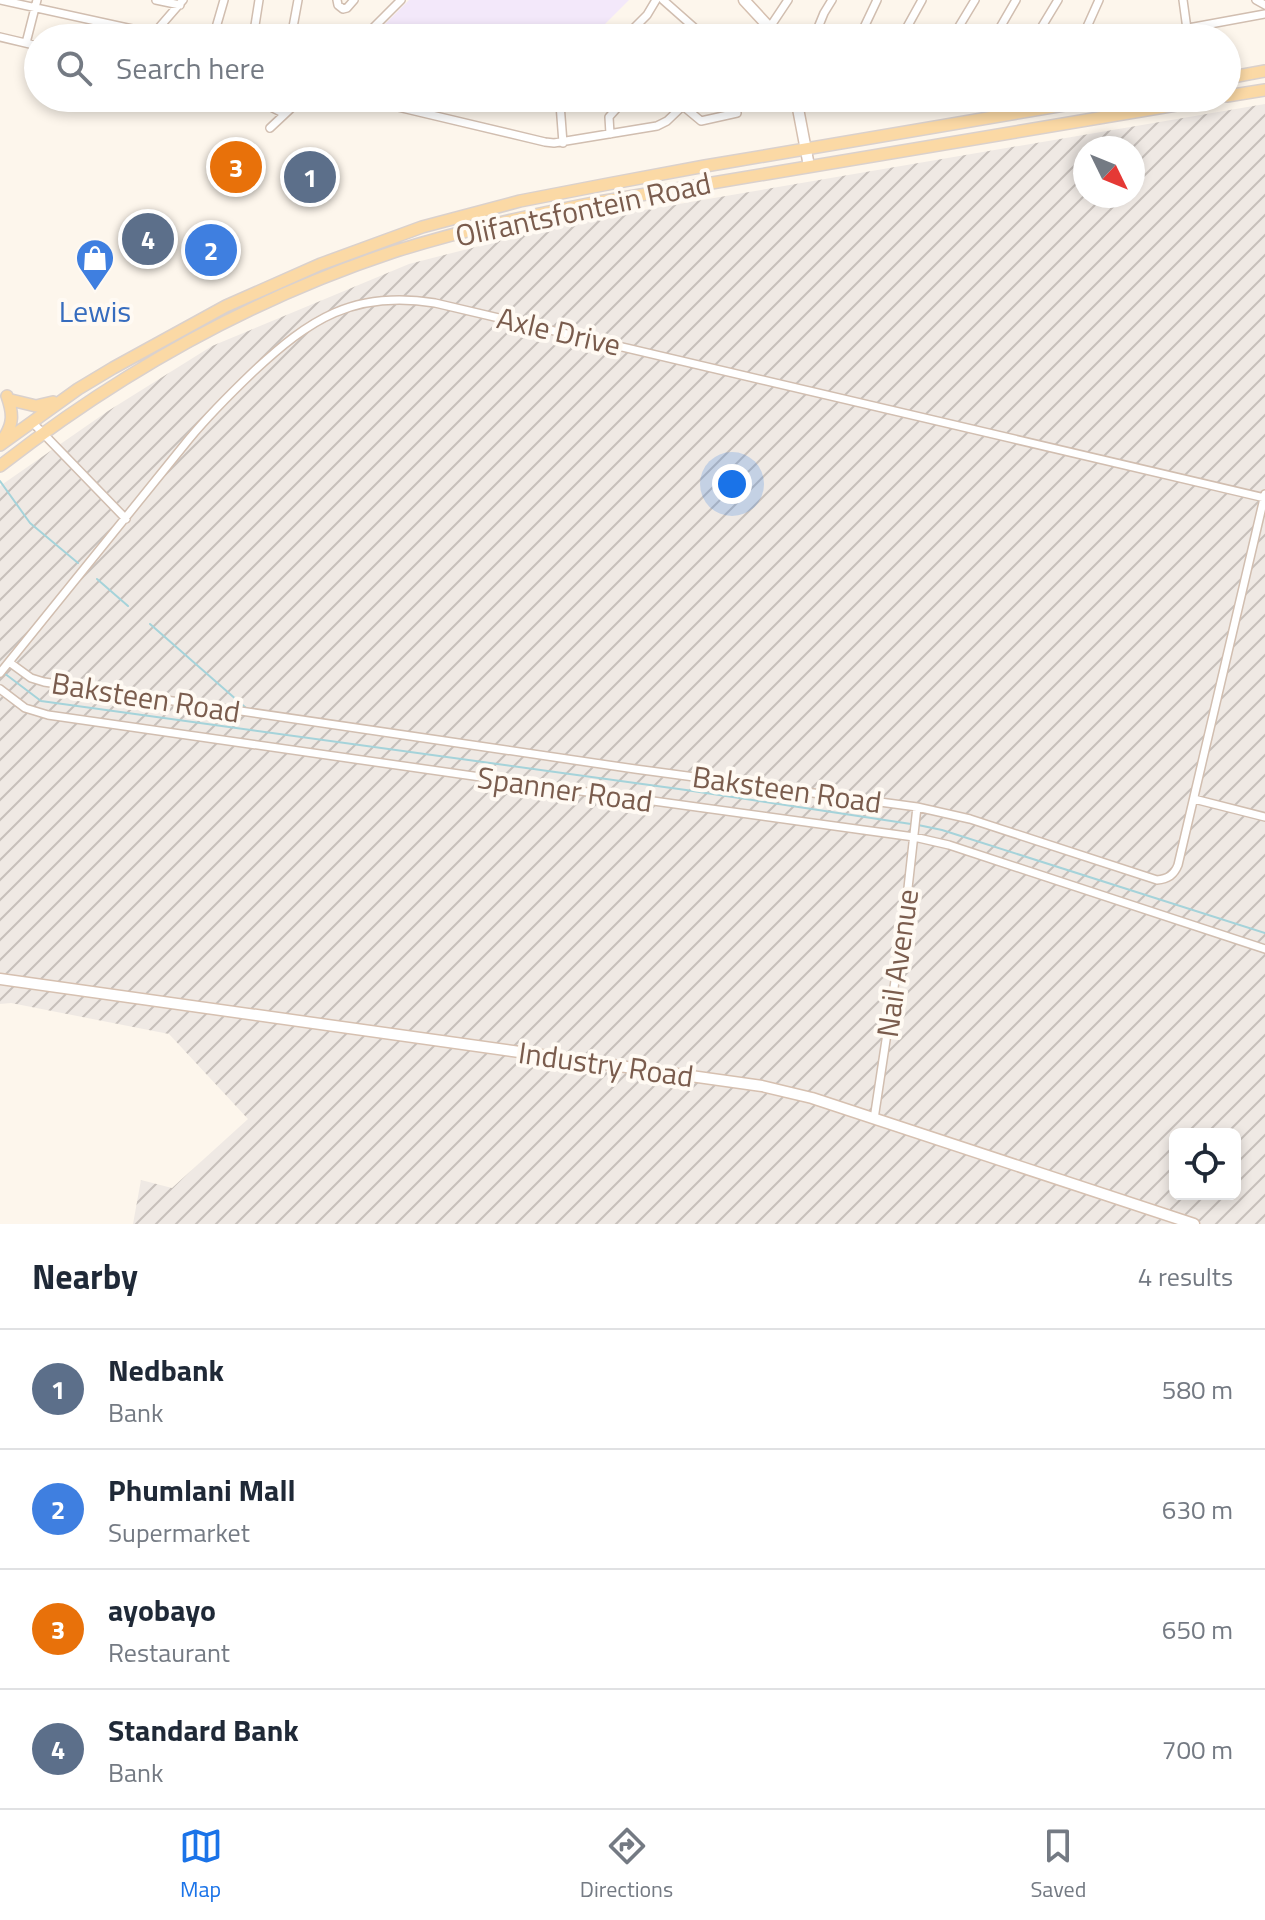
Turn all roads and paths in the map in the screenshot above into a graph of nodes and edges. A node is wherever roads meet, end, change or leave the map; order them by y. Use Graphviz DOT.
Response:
graph roads {
  1 [pos="0,0"];
  2 [pos="156,0"];
  3 [pos="224,0"];
  4 [pos="259,0"];
  5 [pos="298,0"];
  6 [pos="337,0"];
  7 [pos="354,0"];
  8 [pos="401,0"];
  9 [pos="656,0"];
  10 [pos="663,0"];
  11 [pos="744,0"];
  12 [pos="788,0"];
  13 [pos="832,0"];
  14 [pos="877,0"];
  15 [pos="922,0"];
  16 [pos="1016,0"];
  17 [pos="1058,0"];
  18 [pos="1099,0"];
  19 [pos="1183,0"];
  20 [pos="1256,0"];
  21 [pos="973,1"];
  22 [pos="182,2"];
  23 [pos="36,4"];
  24 [pos="1265,4"];
  25 [pos="1265,14"];
  26 [pos="31,24"];
  27 [pos="108,24"];
  28 [pos="163,24"];
  29 [pos="217,24"];
  30 [pos="255,24"];
  31 [pos="294,24"];
  32 [pos="377,24"];
  33 [pos="638,24"];
  34 [pos="690,24"];
  35 [pos="767,24"];
  36 [pos="772,24"];
  37 [pos="818,24"];
  38 [pos="866,24"];
  39 [pos="909,24"];
  40 [pos="960,24"];
  41 [pos="1002,24"];
  42 [pos="1043,24"];
  43 [pos="1088,24"];
  44 [pos="1186,24"];
  45 [pos="1213,24"];
  46 [pos="0,37"];
  47 [pos="24,43"];
  48 [pos="1265,71"];
  49 [pos="1241,75"];
  50 [pos="1265,90"];
  51 [pos="1241,94"];
  52 [pos="419,112"];
  53 [pos="561,112"];
  54 [pos="613,112"];
  55 [pos="676,112"];
  56 [pos="690,112"];
  57 [pos="798,112"];
  58 [pos="1025,112"];
  59 [pos="1134,112"];
  60 [pos="737,113"];
  61 [pos="285,114"];
  62 [pos="270,128"];
  63 [pos="610,134"];
  64 [pos="563,143"];
  65 [pos="805,150"];
  66 [pos="809,166"];
  67 [pos="78,389"];
  68 [pos="32,422"];
  69 [pos="44,433"];
  70 [pos="0,444"];
  71 [pos="0,466"];
  72 [pos="1265,496"];
  73 [pos="126,519"];
  74 [pos="5,667"];
  75 [pos="0,689"];
  76 [pos="1194,799"];
  77 [pos="917,807"];
  78 [pos="1265,817"];
  79 [pos="914,837"];
  80 [pos="1265,949"];
  81 [pos="0,979"];
  82 [pos="874,1119"];
  83 [pos="1194,1224"];
  1 -- 23 [label="street"];
  2 -- 22 [label="street"];
  3 -- 29 [label="street"];
  4 -- 30 [label="street"];
  5 -- 31 [label="street"];
  6 -- 7 [label="street"];
  8 -- 32 [label="street"];
  9 -- 33 [label="street"];
  10 -- 34 [label="street"];
  11 -- 35 [label="street"];
  12 -- 36 [label="street"];
  13 -- 37 [label="street"];
  14 -- 38 [label="street"];
  15 -- 39 [label="street"];
  16 -- 41 [label="street"];
  17 -- 42 [label="street"];
  18 -- 43 [label="street"];
  19 -- 44 [label="street"];
  20 -- 24 [label="street"];
  21 -- 40 [label="street"];
  22 -- 28 [label="street"];
  23 -- 26 [label="street"];
  23 -- 27 [label="street"];
  25 -- 45 [label="street"];
  46 -- 47 [label="street"];
  48 -- 49 [label="main road"];
  50 -- 51 [label="main road"];
  52 -- 64 [label="street"];
  53 -- 64 [label="street"];
  54 -- 63 [label="street"];
  55 -- 63 [label="street"];
  56 -- 60 [label="street"];
  57 -- 65 [label="street"];
  58 -- 65 [label="main road, Olifantsfontein Road"];
  59 -- 66 [label="main road, Olifantsfontein Road"];
  61 -- 62 [label="street"];
  63 -- 64 [label="street"];
  65 -- 66 [label="street"];
  65 -- 67 [label="main road, Olifantsfontein Road"];
  66 -- 69 [label="main road, Olifantsfontein Road"];
  67 -- 68 [label="main road, Olifantsfontein Road"];
  67 -- 70 [label="main road"];
  68 -- 69 [label="street"];
  68 -- 70 [label="main road, Olifantsfontein Road"];
  69 -- 71 [label="main road, Olifantsfontein Road"];
  69 -- 73 [label="street"];
  72 -- 73 [label="street, Axle Drive"];
  72 -- 76 [label="street, Baksteen Road"];
  73 -- 74 [label="street, Axle Drive"];
  74 -- 77 [label="street, Baksteen Road"];
  75 -- 79 [label="street, Spanner Road"];
  76 -- 77 [label="street, Baksteen Road"];
  76 -- 78 [label="street"];
  77 -- 79 [label="street, Nail Avenue"];
  79 -- 80 [label="street, Spanner Road"];
  79 -- 82 [label="street, Nail Avenue"];
  81 -- 82 [label="street, Industry Road"];
  82 -- 83 [label="street, Industry Road"];
}
